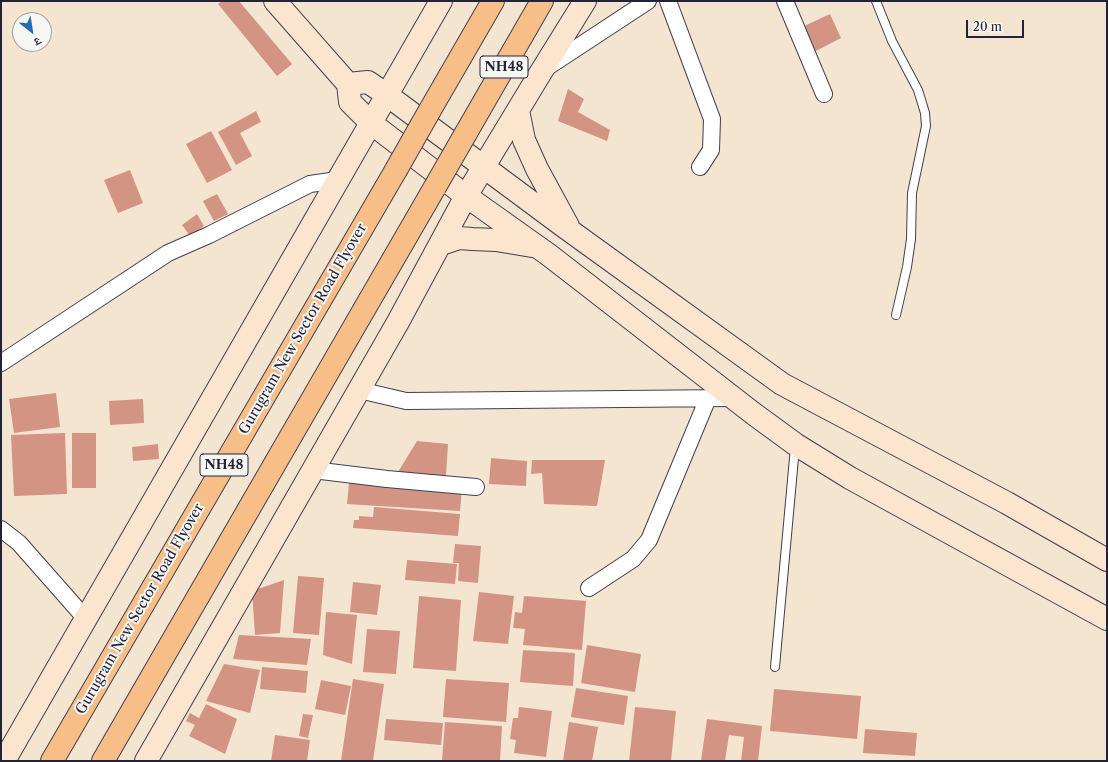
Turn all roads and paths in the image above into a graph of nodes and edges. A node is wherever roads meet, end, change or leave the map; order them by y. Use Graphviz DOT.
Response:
graph roads {
  1 [pos="275,1"];
  2 [pos="441,1"];
  3 [pos="493,1"];
  4 [pos="542,1"];
  5 [pos="585,1"];
  6 [pos="648,1"];
  7 [pos="668,1"];
  8 [pos="785,1"];
  9 [pos="876,1"];
  10 [pos="541,72"];
  11 [pos="348,84"];
  12 [pos="824,94"];
  13 [pos="387,95"];
  14 [pos="518,110"];
  15 [pos="371,123"];
  16 [pos="484,167"];
  17 [pos="700,167"];
  18 [pos="338,180"];
  19 [pos="466,196"];
  20 [pos="571,232"];
  21 [pos="441,244"];
  22 [pos="539,248"];
  23 [pos="896,315"];
  24 [pos="1,363"];
  25 [pos="359,390"];
  26 [pos="708,398"];
  27 [pos="732,398"];
  28 [pos="795,444"];
  29 [pos="313,470"];
  30 [pos="476,487"];
  31 [pos="1,529"];
  32 [pos="1107,560"];
  33 [pos="589,588"];
  34 [pos="86,619"];
  35 [pos="1107,619"];
  36 [pos="775,667"];
  37 [pos="4,761"];
  38 [pos="52,761"];
  39 [pos="103,761"];
  40 [pos="146,761"];
  1 -- 11 [label="street"];
  2 -- 13 [label="street"];
  3 -- 38 [label="highway, Gurugram New Sector Road Flyover / NH48, bridge"];
  4 -- 39 [label="highway, NH48, bridge"];
  5 -- 10 [label="street"];
  6 -- 10 [label="street"];
  7 -- 17 [label="street"];
  8 -- 12 [label="street"];
  9 -- 23 [label="lane"];
  10 -- 14 [label="street"];
  11 -- 13 [label="street"];
  11 -- 15 [label="street"];
  13 -- 15 [label="street"];
  13 -- 16 [label="street"];
  14 -- 16 [label="street"];
  14 -- 20 [label="street"];
  15 -- 18 [label="street"];
  15 -- 19 [label="street"];
  16 -- 19 [label="street"];
  16 -- 20 [label="street"];
  18 -- 24 [label="street"];
  18 -- 34 [label="street"];
  19 -- 21 [label="street"];
  19 -- 22 [label="street"];
  20 -- 32 [label="street"];
  21 -- 22 [label="street"];
  21 -- 25 [label="street"];
  22 -- 27 [label="street"];
  25 -- 26 [label="street"];
  25 -- 29 [label="street"];
  26 -- 27 [label="street"];
  26 -- 33 [label="street"];
  27 -- 28 [label="street"];
  28 -- 35 [label="street"];
  28 -- 36 [label="lane"];
  29 -- 30 [label="street"];
  29 -- 40 [label="street"];
  31 -- 34 [label="street"];
  34 -- 37 [label="street"];
}
